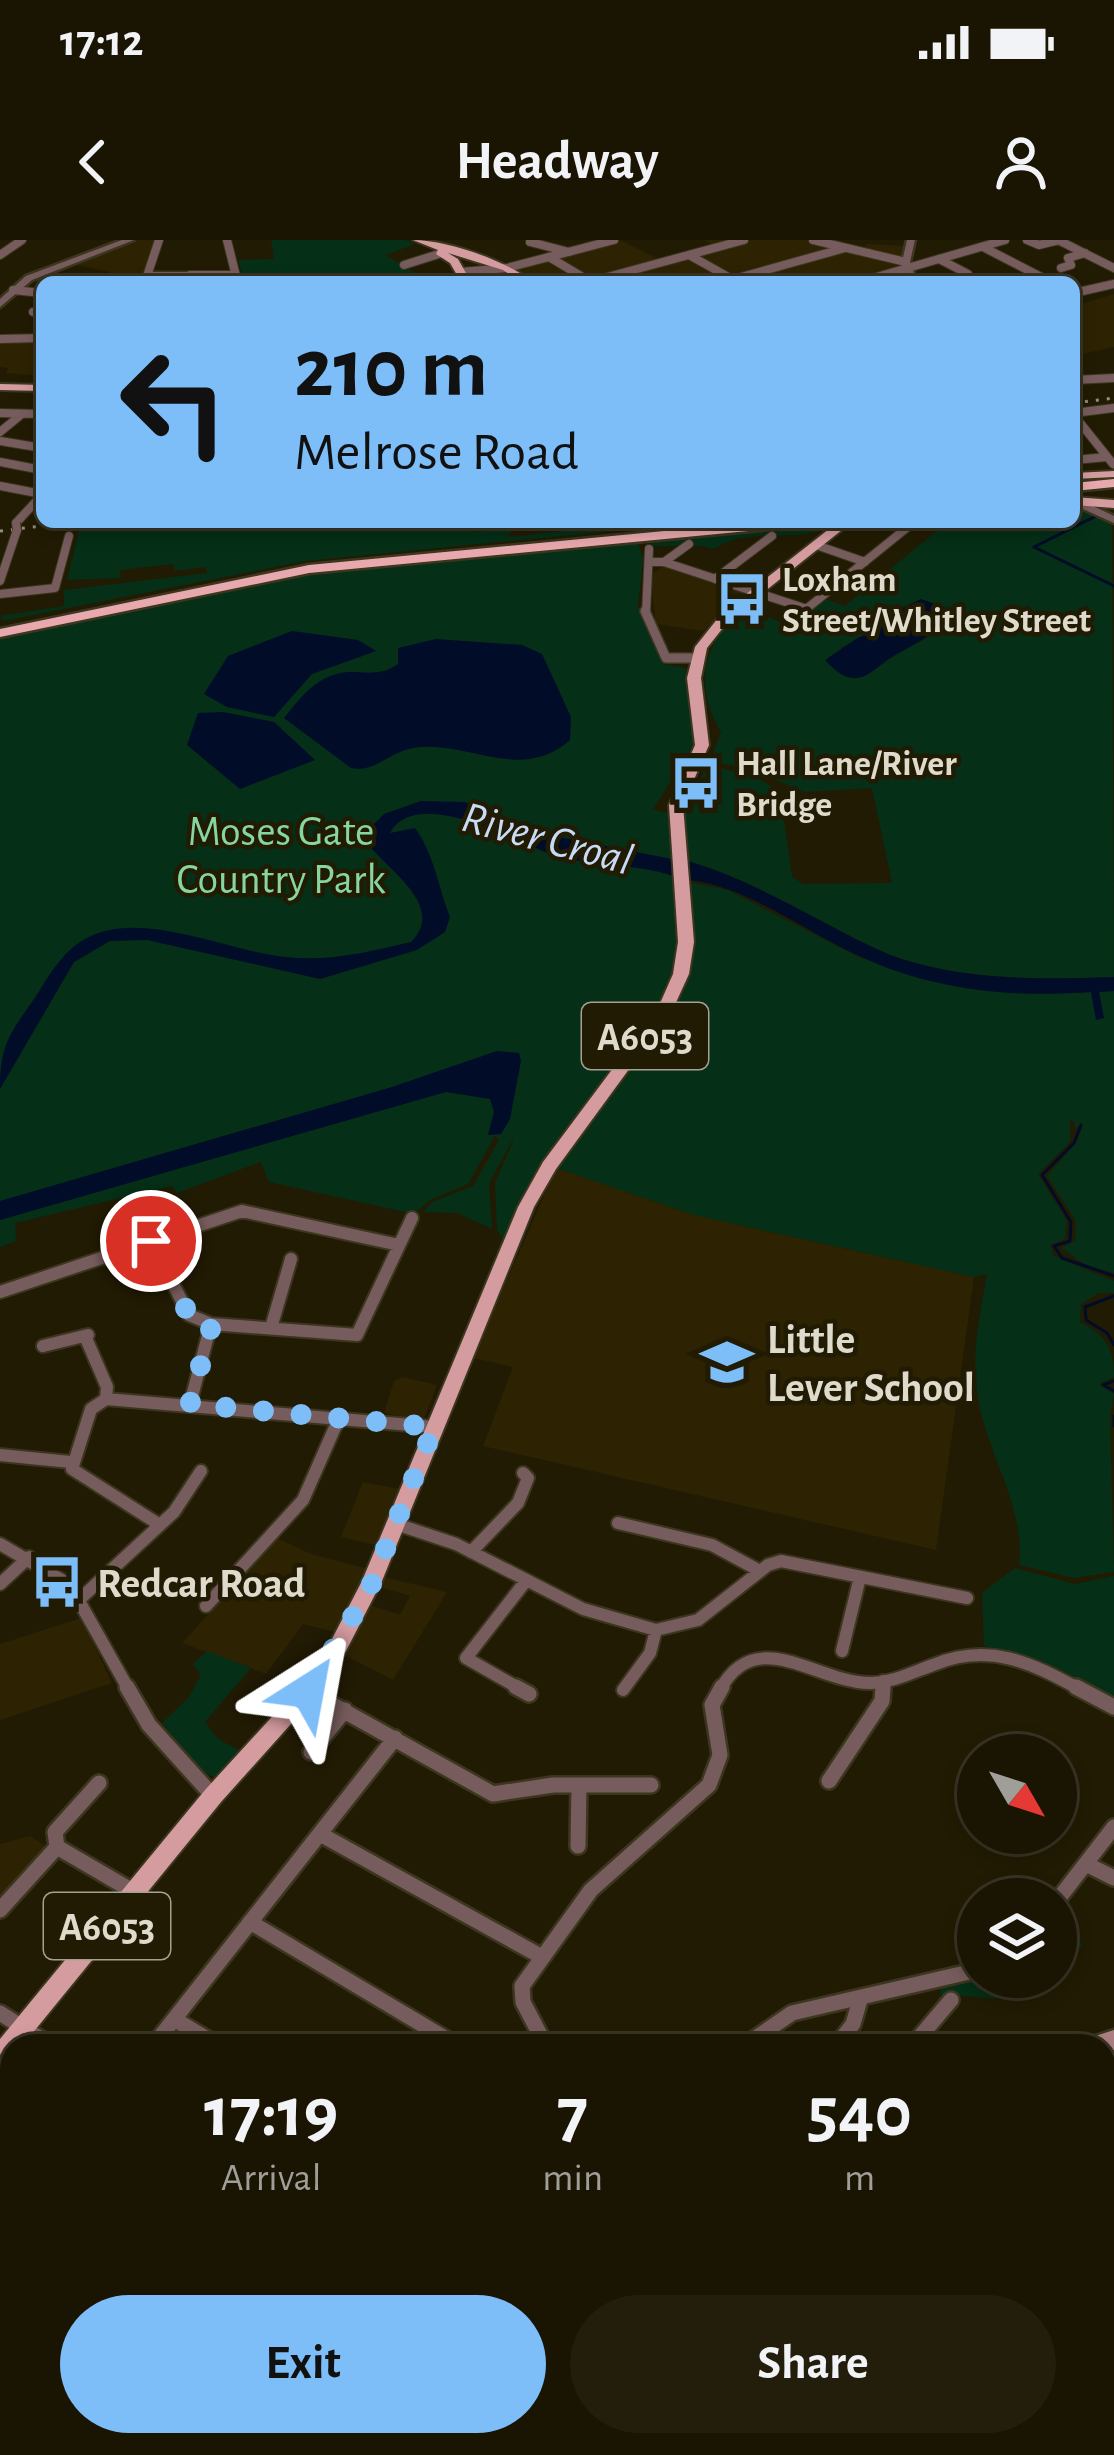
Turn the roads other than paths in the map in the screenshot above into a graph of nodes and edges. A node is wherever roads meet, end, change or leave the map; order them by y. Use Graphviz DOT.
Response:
graph roads {
  1 [pos="22,240"];
  2 [pos="125,240"];
  3 [pos="159,240"];
  4 [pos="227,240"];
  5 [pos="415,240"];
  6 [pos="614,240"];
  7 [pos="744,240"];
  8 [pos="813,240"];
  9 [pos="911,240"];
  10 [pos="960,240"];
  11 [pos="1005,240"];
  12 [pos="1027,240"];
  13 [pos="1058,240"];
  14 [pos="530,242"];
  15 [pos="979,247"];
  16 [pos="845,248"];
  17 [pos="441,252"];
  18 [pos="569,252"];
  19 [pos="1085,254"];
  20 [pos="0,255"];
  21 [pos="688,255"];
  22 [pos="549,257"];
  23 [pos="1004,258"];
  24 [pos="1036,258"];
  25 [pos="939,259"];
  26 [pos="982,264"];
  27 [pos="1016,264"];
  28 [pos="404,265"];
  29 [pos="907,265"];
  30 [pos="507,268"];
  31 [pos="1061,268"];
  32 [pos="1114,268"];
  33 [pos="968,274"];
  34 [pos="190,275"];
  35 [pos="45,276"];
  36 [pos="147,276"];
  37 [pos="175,276"];
  38 [pos="202,276"];
  39 [pos="236,276"];
  40 [pos="463,276"];
  41 [pos="469,276"];
  42 [pos="519,276"];
  43 [pos="580,276"];
  44 [pos="612,276"];
  45 [pos="727,276"];
  46 [pos="749,276"];
  47 [pos="876,276"];
  48 [pos="911,276"];
  49 [pos="1040,276"];
  50 [pos="36,280"];
  51 [pos="1114,284"];
  52 [pos="14,290"];
  53 [pos="36,292"];
  54 [pos="1080,292"];
  55 [pos="0,304"];
  56 [pos="36,338"];
  57 [pos="0,339"];
  58 [pos="1114,378"];
  59 [pos="1080,380"];
  60 [pos="0,387"];
  61 [pos="36,388"];
  62 [pos="1114,409"];
  63 [pos="1080,412"];
  64 [pos="0,413"];
  65 [pos="23,413"];
  66 [pos="36,414"];
  67 [pos="1081,424"];
  68 [pos="0,437"];
  69 [pos="36,444"];
  70 [pos="1110,460"];
  71 [pos="0,462"];
  72 [pos="36,469"];
  73 [pos="1080,477"];
  74 [pos="1114,482"];
  75 [pos="0,486"];
  76 [pos="36,494"];
  77 [pos="1080,498"];
  78 [pos="1080,499"];
  79 [pos="1080,501"];
  80 [pos="36,502"];
  81 [pos="1114,505"];
  82 [pos="3,520"];
  83 [pos="1114,520"];
  84 [pos="18,524"];
  85 [pos="676,528"];
  86 [pos="739,528"];
  87 [pos="841,528"];
  88 [pos="907,528"];
  89 [pos="69,536"];
  90 [pos="772,536"];
  91 [pos="689,544"];
  92 [pos="816,545"];
  93 [pos="649,549"];
  94 [pos="650,562"];
  95 [pos="664,562"];
  96 [pos="865,562"];
  97 [pos="3,565"];
  98 [pos="715,579"];
  99 [pos="0,581"];
  100 [pos="755,592"];
  101 [pos="0,594"];
  102 [pos="807,609"];
  103 [pos="790,622"];
  104 [pos="21,626"];
  105 [pos="0,630"];
  106 [pos="697,658"];
  107 [pos="412,1218"];
  108 [pos="151,1241"];
  109 [pos="399,1245"];
  110 [pos="291,1259"];
  111 [pos="0,1292"];
  112 [pos="212,1324"];
  113 [pos="271,1328"];
  114 [pos="43,1346"];
  115 [pos="106,1399"];
  116 [pos="190,1404"];
  117 [pos="340,1416"];
  118 [pos="434,1427"];
  119 [pos="0,1455"];
  120 [pos="70,1462"];
  121 [pos="201,1471"];
  122 [pos="524,1473"];
  123 [pos="618,1523"];
  124 [pos="396,1524"];
  125 [pos="160,1525"];
  126 [pos="0,1544"];
  127 [pos="471,1552"];
  128 [pos="29,1557"];
  129 [pos="760,1571"];
  130 [pos="860,1577"];
  131 [pos="525,1582"];
  132 [pos="0,1584"];
  133 [pos="81,1598"];
  134 [pos="968,1598"];
  135 [pos="206,1606"];
  136 [pos="656,1630"];
  137 [pos="842,1651"];
  138 [pos="883,1681"];
  139 [pos="623,1690"];
  140 [pos="308,1691"];
  141 [pos="529,1694"];
  142 [pos="1114,1707"];
  143 [pos="345,1710"];
  144 [pos="395,1738"];
  145 [pos="310,1752"];
  146 [pos="829,1781"];
  147 [pos="579,1785"];
  148 [pos="89,1789"];
  149 [pos="643,1790"];
  150 [pos="213,1796"];
  151 [pos="1114,1827"];
  152 [pos="320,1834"];
  153 [pos="560,1835"];
  154 [pos="57,1847"];
  155 [pos="1085,1864"];
  156 [pos="1074,1878"];
  157 [pos="1114,1878"];
  158 [pos="136,1893"];
  159 [pos="0,1910"];
  160 [pos="250,1922"];
  161 [pos="542,1957"];
  162 [pos="957,1975"];
  163 [pos="860,2000"];
  164 [pos="951,2000"];
  165 [pos="0,2013"];
  166 [pos="174,2019"];
  167 [pos="20,2026"];
  168 [pos="15,2034"];
  169 [pos="33,2034"];
  170 [pos="162,2034"];
  171 [pos="200,2034"];
  172 [pos="438,2034"];
  173 [pos="541,2034"];
  174 [pos="755,2034"];
  175 [pos="845,2034"];
  176 [pos="922,2034"];
  1 -- 20 [label="street"];
  2 -- 35 [label="street"];
  3 -- 36 [label="street"];
  4 -- 39 [label="street"];
  5 -- 17 [label="main road"];
  6 -- 18 [label="street"];
  7 -- 21 [label="street"];
  8 -- 16 [label="street"];
  9 -- 29 [label="street"];
  10 -- 15 [label="street"];
  11 -- 15 [label="street"];
  12 -- 13 [label="street"];
  13 -- 19 [label="street"];
  14 -- 18 [label="street"];
  15 -- 23 [label="street"];
  15 -- 25 [label="street"];
  16 -- 29 [label="street"];
  16 -- 46 [label="street"];
  17 -- 28 [label="street"];
  17 -- 30 [label="main road"];
  17 -- 40 [label="main road"];
  18 -- 22 [label="street"];
  19 -- 31 [label="street"];
  19 -- 32 [label="street"];
  21 -- 44 [label="street"];
  21 -- 45 [label="street"];
  22 -- 30 [label="street"];
  22 -- 43 [label="street"];
  23 -- 26 [label="street"];
  23 -- 27 [label="street"];
  24 -- 27 [label="street"];
  25 -- 29 [label="street"];
  25 -- 33 [label="street"];
  27 -- 49 [label="street"];
  29 -- 47 [label="street"];
  29 -- 48 [label="street"];
  30 -- 41 [label="street"];
  30 -- 42 [label="main road"];
  34 -- 37 [label="street"];
  34 -- 38 [label="street"];
  50 -- 52 [label="street"];
  51 -- 54 [label="street"];
  52 -- 53 [label="street"];
  52 -- 55 [label="street"];
  56 -- 57 [label="street"];
  58 -- 59 [label="street"];
  60 -- 61 [label="main road"];
  62 -- 63 [label="street"];
  64 -- 65 [label="street"];
  65 -- 66 [label="street"];
  65 -- 68 [label="street"];
  67 -- 70 [label="street"];
  68 -- 69 [label="street"];
  71 -- 72 [label="street"];
  73 -- 74 [label="main road"];
  74 -- 77 [label="highway"];
  75 -- 76 [label="street"];
  78 -- 81 [label="main road"];
  79 -- 83 [label="street"];
  80 -- 84 [label="street"];
  82 -- 84 [label="street"];
  84 -- 97 [label="street"];
  85 -- 104 [label="highway"];
  86 -- 104 [label="highway"];
  87 -- 92 [label="main road"];
  88 -- 96 [label="street"];
  89 -- 101 [label="street"];
  90 -- 98 [label="street"];
  91 -- 95 [label="street"];
  92 -- 96 [label="street"];
  92 -- 100 [label="main road"];
  93 -- 94 [label="street"];
  94 -- 95 [label="street"];
  94 -- 106 [label="street"];
  95 -- 98 [label="street"];
  96 -- 102 [label="street"];
  97 -- 99 [label="street"];
  98 -- 100 [label="street"];
  100 -- 102 [label="street"];
  100 -- 106 [label="main road"];
  102 -- 103 [label="street"];
  104 -- 105 [label="highway"];
  106 -- 118 [label="main road, A6053"];
  107 -- 109 [label="street"];
  108 -- 109 [label="street"];
  108 -- 111 [label="street"];
  108 -- 112 [label="street"];
  109 -- 113 [label="street"];
  110 -- 113 [label="street"];
  112 -- 113 [label="street"];
  112 -- 116 [label="street"];
  114 -- 115 [label="street"];
  115 -- 116 [label="street"];
  115 -- 120 [label="street"];
  116 -- 117 [label="street"];
  117 -- 118 [label="street"];
  117 -- 135 [label="street"];
  118 -- 124 [label="main road, A6053"];
  119 -- 120 [label="street"];
  120 -- 125 [label="street"];
  121 -- 125 [label="street"];
  122 -- 127 [label="street"];
  123 -- 129 [label="street"];
  124 -- 127 [label="street"];
  124 -- 140 [label="main road, A6053"];
  125 -- 133 [label="street"];
  126 -- 128 [label="street"];
  127 -- 131 [label="street"];
  128 -- 132 [label="street"];
  128 -- 133 [label="street"];
  129 -- 130 [label="street"];
  129 -- 136 [label="street"];
  130 -- 134 [label="street"];
  130 -- 137 [label="street"];
  131 -- 136 [label="street"];
  131 -- 141 [label="street"];
  133 -- 150 [label="street"];
  136 -- 139 [label="street"];
  138 -- 142 [label="street"];
  138 -- 146 [label="street"];
  138 -- 161 [label="street"];
  140 -- 143 [label="street"];
  140 -- 150 [label="main road, A6053"];
  143 -- 144 [label="street"];
  143 -- 145 [label="street"];
  144 -- 147 [label="street"];
  144 -- 152 [label="street"];
  147 -- 149 [label="street"];
  147 -- 153 [label="street"];
  148 -- 154 [label="street"];
  150 -- 158 [label="main road, A6053"];
  151 -- 155 [label="street"];
  152 -- 160 [label="street"];
  152 -- 161 [label="street"];
  154 -- 158 [label="street"];
  154 -- 159 [label="street"];
  155 -- 156 [label="street"];
  155 -- 157 [label="street"];
  158 -- 167 [label="main road, A6053"];
  160 -- 166 [label="street"];
  160 -- 172 [label="street"];
  161 -- 173 [label="street"];
  162 -- 163 [label="street"];
  163 -- 174 [label="street"];
  163 -- 175 [label="street"];
  164 -- 176 [label="street"];
  165 -- 167 [label="street"];
  166 -- 170 [label="street"];
  166 -- 171 [label="street"];
  167 -- 168 [label="main road, A6053"];
  167 -- 169 [label="street"];
}
